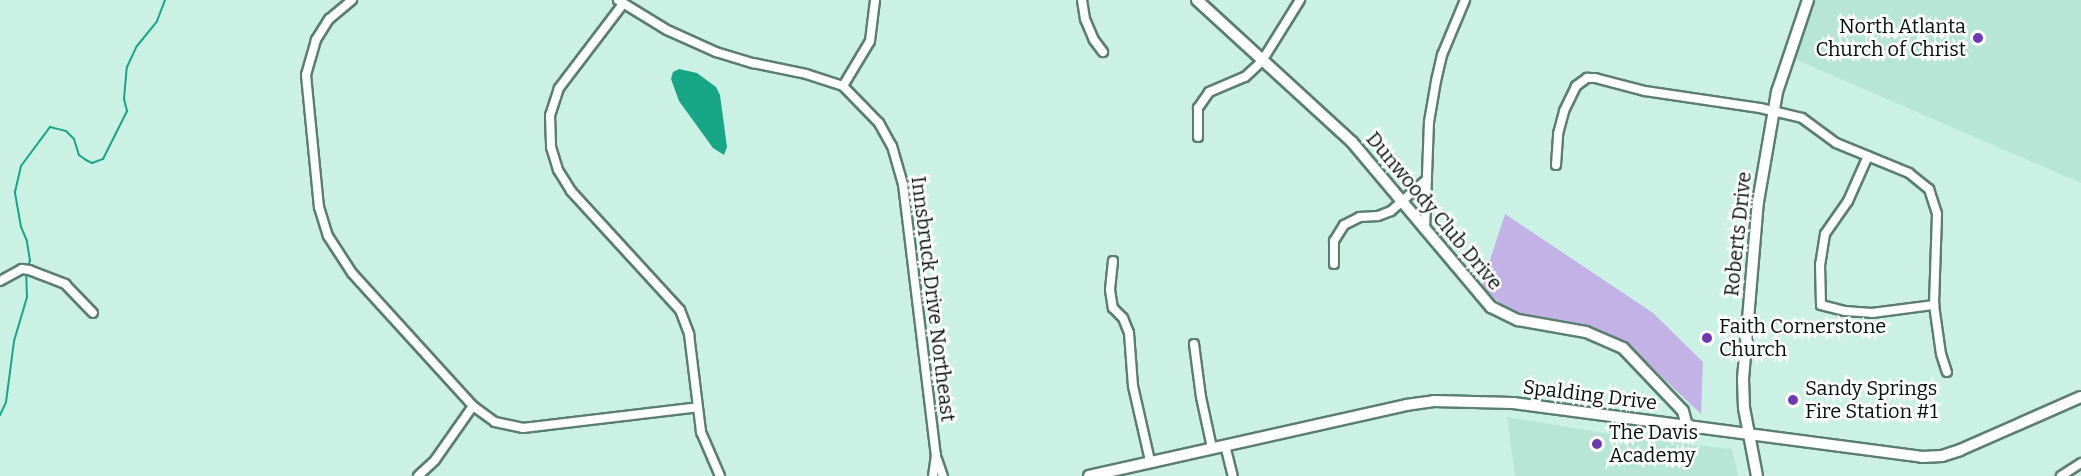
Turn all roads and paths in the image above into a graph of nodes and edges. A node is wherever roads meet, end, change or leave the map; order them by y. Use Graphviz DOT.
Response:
graph roads {
  1 [pos="352,0"];
  2 [pos="875,0"];
  3 [pos="1082,0"];
  4 [pos="1197,0"];
  5 [pos="1300,0"];
  6 [pos="1465,0"];
  7 [pos="1808,0"];
  8 [pos="620,2"];
  9 [pos="1103,52"];
  10 [pos="1262,61"];
  11 [pos="843,86"];
  12 [pos="1770,110"];
  13 [pos="1198,137"];
  14 [pos="1868,156"];
  15 [pos="1557,165"];
  16 [pos="1426,179"];
  17 [pos="1401,200"];
  18 [pos="1425,231"];
  19 [pos="1113,261"];
  20 [pos="1334,264"];
  21 [pos="0,281"];
  22 [pos="1934,305"];
  23 [pos="93,313"];
  24 [pos="1194,344"];
  25 [pos="1947,372"];
  26 [pos="2081,397"];
  27 [pos="473,406"];
  28 [pos="698,407"];
  29 [pos="1687,426"];
  30 [pos="1748,432"];
  31 [pos="1225,445"];
  32 [pos="1212,448"];
  33 [pos="936,455"];
  34 [pos="1150,461"];
  35 [pos="2081,463"];
  36 [pos="418,476"];
  37 [pos="720,476"];
  38 [pos="933,476"];
  39 [pos="942,476"];
  40 [pos="1089,476"];
  41 [pos="1233,476"];
  42 [pos="1757,476"];
  43 [pos="2061,476"];
  1 -- 27 [label="street"];
  2 -- 11 [label="street"];
  3 -- 9 [label="street"];
  4 -- 10 [label="street, Dunwoody Club Drive"];
  5 -- 10 [label="street"];
  6 -- 16 [label="street"];
  7 -- 12 [label="street, Roberts Drive"];
  8 -- 11 [label="street, Innsbruck Drive Northeast"];
  8 -- 28 [label="street"];
  10 -- 13 [label="street"];
  10 -- 17 [label="street, Dunwoody Club Drive"];
  11 -- 33 [label="street, Innsbruck Drive Northeast"];
  12 -- 14 [label="street"];
  12 -- 15 [label="street"];
  12 -- 30 [label="street, Roberts Drive"];
  14 -- 22 [label="street"];
  14 -- 22 [label="street"];
  16 -- 17 [label="street"];
  16 -- 18 [label="street"];
  17 -- 18 [label="street, Dunwoody Club Drive"];
  17 -- 20 [label="street"];
  18 -- 29 [label="street, Dunwoody Club Drive"];
  19 -- 34 [label="street"];
  21 -- 23 [label="street"];
  22 -- 25 [label="street"];
  24 -- 32 [label="street"];
  26 -- 30 [label="street, Spalding Drive"];
  27 -- 28 [label="street"];
  27 -- 36 [label="street"];
  28 -- 37 [label="street"];
  29 -- 30 [label="street, Spalding Drive"];
  29 -- 31 [label="street, Spalding Drive"];
  30 -- 42 [label="street, Roberts Drive"];
  31 -- 32 [label="street, Spalding Drive"];
  31 -- 41 [label="street"];
  32 -- 34 [label="street, Spalding Drive"];
  33 -- 38 [label="street, Innsbruck Drive Northeast"];
  33 -- 39 [label="street, Innsbruck Drive Northeast"];
  34 -- 40 [label="street, Spalding Drive"];
  35 -- 43 [label="street"];
}
